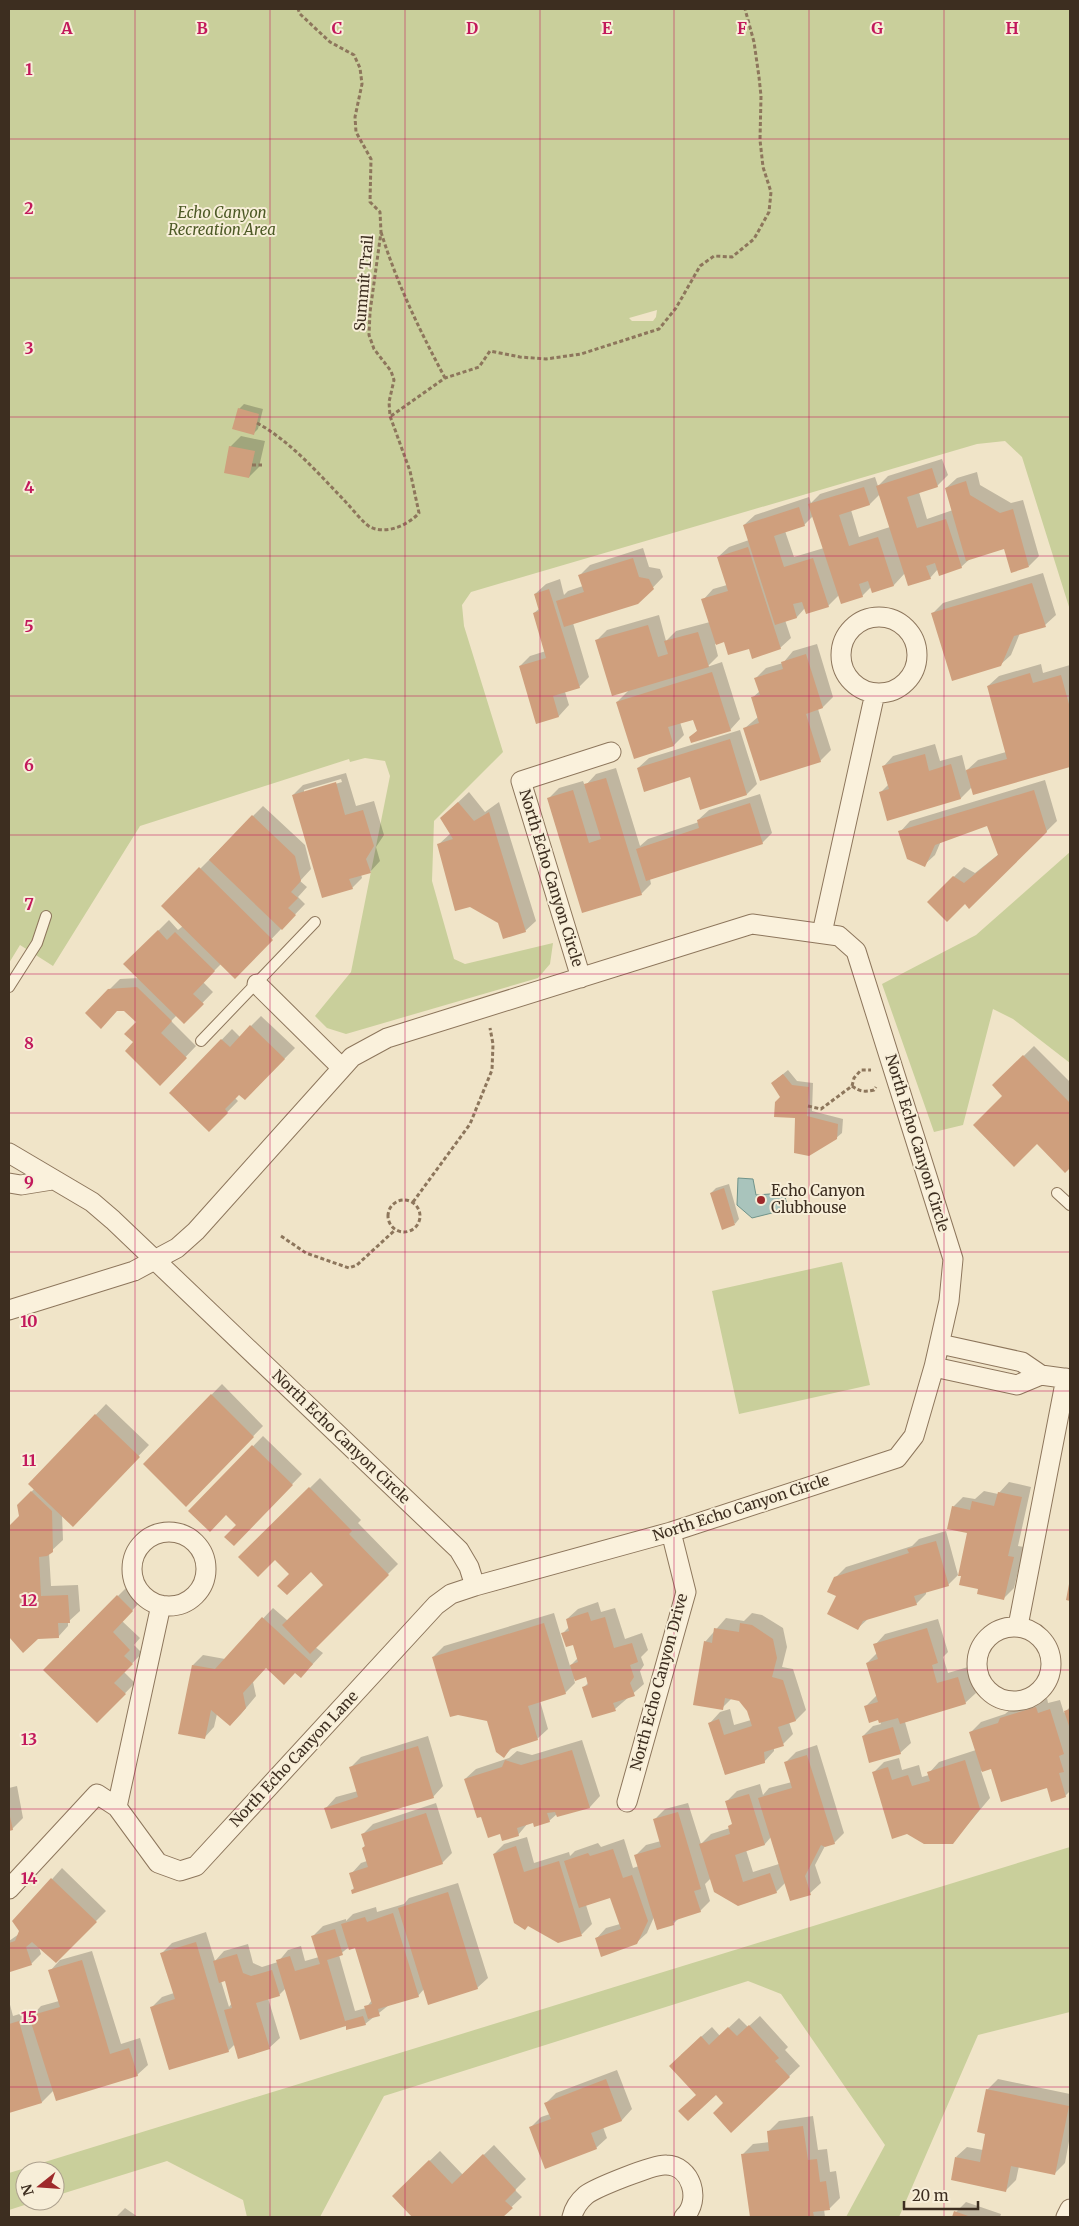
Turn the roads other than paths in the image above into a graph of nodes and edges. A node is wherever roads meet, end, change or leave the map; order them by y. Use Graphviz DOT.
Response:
graph roads {
  1 [pos="875,693"];
  2 [pos="611,752"];
  3 [pos="46,916"];
  4 [pos="315,922"];
  5 [pos="822,933"];
  6 [pos="581,978"];
  7 [pos="257,984"];
  8 [pos="9,987"];
  9 [pos="201,1041"];
  10 [pos="342,1068"];
  11 [pos="9,1153"];
  12 [pos="52,1180"];
  13 [pos="9,1183"];
  14 [pos="1057,1192"];
  15 [pos="1070,1205"];
  16 [pos="157,1260"];
  17 [pos="9,1310"];
  18 [pos="940,1344"];
  19 [pos="934,1367"];
  20 [pos="1041,1375"];
  21 [pos="1068,1379"];
  22 [pos="671,1532"];
  23 [pos="475,1586"];
  24 [pos="161,1605"];
  25 [pos="1018,1626"];
  26 [pos="627,1802"];
  27 [pos="117,1807"];
  28 [pos="9,1889"];
  29 [pos="1070,2209"];
  30 [pos="572,2217"];
  31 [pos="684,2217"];
  32 [pos="1066,2217"];
  1 -- 1 [label="street"];
  1 -- 5 [label="street"];
  2 -- 6 [label="street, North Echo Canyon Circle"];
  3 -- 8 [label="lane"];
  4 -- 7 [label="lane"];
  5 -- 6 [label="street, North Echo Canyon Circle"];
  5 -- 18 [label="street, North Echo Canyon Circle"];
  6 -- 10 [label="street, North Echo Canyon Circle"];
  7 -- 9 [label="lane"];
  7 -- 10 [label="street"];
  10 -- 16 [label="street, North Echo Canyon Circle"];
  11 -- 12 [label="street, North Echo Canyon Circle"];
  12 -- 13 [label="street"];
  12 -- 16 [label="street, North Echo Canyon Circle"];
  14 -- 15 [label="lane"];
  16 -- 17 [label="street, North Echo Canyon Circle"];
  16 -- 23 [label="street, North Echo Canyon Circle"];
  18 -- 19 [label="street, North Echo Canyon Circle"];
  18 -- 20 [label="street"];
  19 -- 20 [label="street"];
  19 -- 22 [label="street, North Echo Canyon Circle"];
  20 -- 21 [label="street"];
  21 -- 25 [label="street"];
  22 -- 23 [label="street, North Echo Canyon Circle"];
  22 -- 26 [label="street, North Echo Canyon Drive"];
  23 -- 27 [label="street, North Echo Canyon Lane"];
  24 -- 27 [label="street"];
  27 -- 28 [label="street, North Echo Canyon Lane"];
  29 -- 32 [label="street"];
  30 -- 31 [label="street"];
}
